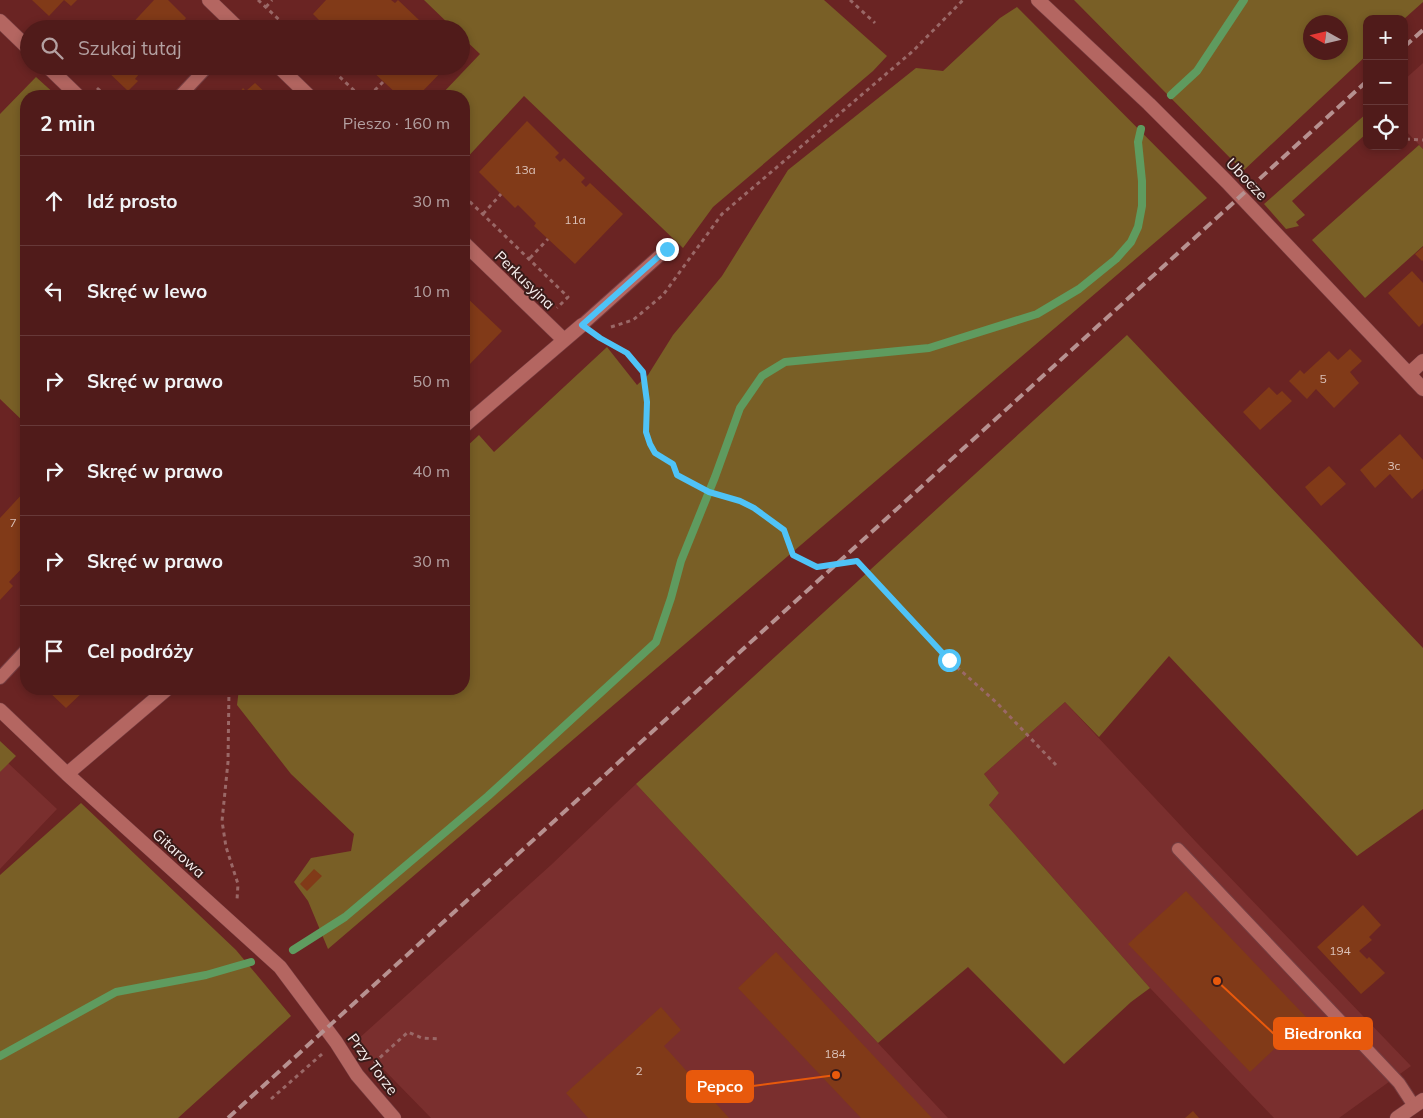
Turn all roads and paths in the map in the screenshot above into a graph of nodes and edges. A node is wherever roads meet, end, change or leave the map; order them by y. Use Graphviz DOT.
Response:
graph roads {
  1 [pos="209,0"];
  2 [pos="258,0"];
  3 [pos="272,0"];
  4 [pos="850,0"];
  5 [pos="963,0"];
  6 [pos="1038,0"];
  7 [pos="266,7"];
  8 [pos="230,20"];
  9 [pos="280,20"];
  10 [pos="0,21"];
  11 [pos="875,23"];
  12 [pos="20,40"];
  13 [pos="56,75"];
  14 [pos="200,75"];
  15 [pos="287,75"];
  16 [pos="338,75"];
  17 [pos="383,82"];
  18 [pos="72,90"];
  19 [pos="186,90"];
  20 [pos="303,90"];
  21 [pos="354,90"];
  22 [pos="375,90"];
  23 [pos="1408,139"];
  24 [pos="1423,140"];
  25 [pos="501,194"];
  26 [pos="470,202"];
  27 [pos="483,214"];
  28 [pos="548,239"];
  29 [pos="667,249"];
  30 [pos="470,250"];
  31 [pos="530,258"];
  32 [pos="545,320"];
  33 [pos="582,325"];
  34 [pos="564,340"];
  35 [pos="1423,361"];
  36 [pos="1408,374"];
  37 [pos="1423,390"];
  38 [pos="470,421"];
  39 [pos="20,656"];
  40 [pos="0,678"];
  41 [pos="160,695"];
  42 [pos="229,695"];
  43 [pos="0,710"];
  44 [pos="1056,765"];
  45 [pos="67,774"];
  46 [pos="1178,849"];
  47 [pos="235,925"];
  48 [pos="326,1030"];
  49 [pos="440,1039"];
  50 [pos="336,1042"];
  51 [pos="357,1075"];
  52 [pos="271,1099"];
  53 [pos="1419,1103"];
  54 [pos="1402,1117"];
  55 [pos="394,1118"];
  1 -- 8 [label="street"];
  2 -- 7 [label="path"];
  3 -- 7 [label="path"];
  4 -- 11 [label="path"];
  5 -- 33 [label="path"];
  6 -- 36 [label="street, Ubocze"];
  7 -- 9 [label="path"];
  10 -- 12 [label="street"];
  13 -- 18 [label="street"];
  14 -- 19 [label="lane"];
  15 -- 20 [label="street"];
  16 -- 21 [label="path"];
  17 -- 22 [label="path"];
  23 -- 24 [label="path"];
  25 -- 27 [label="path"];
  26 -- 27 [label="path"];
  27 -- 31 [label="path"];
  28 -- 31 [label="path"];
  29 -- 33 [label="lane"];
  30 -- 32 [label="street, Perkusyjna"];
  31 -- 32 [label="path"];
  32 -- 34 [label="street, Perkusyjna"];
  33 -- 34 [label="street"];
  33 -- 44 [label="path"];
  34 -- 38 [label="street"];
  35 -- 36 [label="street"];
  36 -- 37 [label="street, Ubocze"];
  39 -- 40 [label="lane"];
  41 -- 45 [label="street"];
  42 -- 47 [label="path"];
  43 -- 45 [label="street, Gitarowa"];
  45 -- 47 [label="street, Gitarowa"];
  46 -- 53 [label="lane"];
  47 -- 48 [label="street, Gitarowa"];
  48 -- 50 [label="street, Przy Torze"];
  49 -- 51 [label="path"];
  50 -- 51 [label="street, Przy Torze"];
  50 -- 52 [label="path"];
  51 -- 55 [label="street, Przy Torze"];
  53 -- 54 [label="street"];
}
